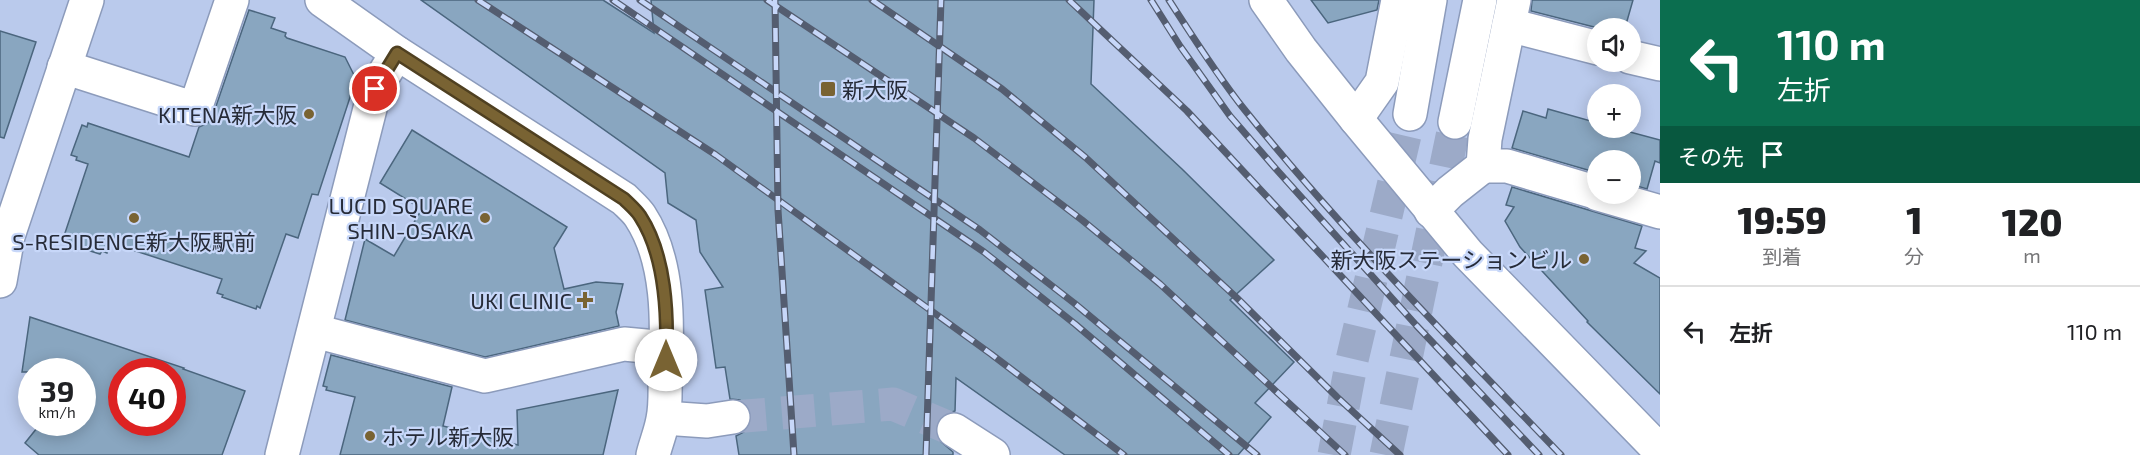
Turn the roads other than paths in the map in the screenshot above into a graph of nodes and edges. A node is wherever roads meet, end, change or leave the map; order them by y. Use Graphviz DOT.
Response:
graph roads {
  1 [pos="87,0"];
  2 [pos="232,0"];
  3 [pos="322,0"];
  4 [pos="1266,0"];
  5 [pos="1398,0"];
  6 [pos="1430,0"];
  7 [pos="1480,0"];
  8 [pos="1512,12"];
  9 [pos="1587,43"];
  10 [pos="397,53"];
  11 [pos="1641,60"];
  12 [pos="1660,64"];
  13 [pos="64,66"];
  14 [pos="1410,114"];
  15 [pos="1356,119"];
  16 [pos="1455,122"];
  17 [pos="1483,166"];
  18 [pos="1587,190"];
  19 [pos="1634,204"];
  20 [pos="1431,211"];
  21 [pos="1660,212"];
  22 [pos="0,281"];
  23 [pos="315,331"];
  24 [pos="667,348"];
  25 [pos="733,417"];
  26 [pos="664,418"];
  27 [pos="954,430"];
  28 [pos="1660,451"];
  29 [pos="282,455"];
  30 [pos="653,455"];
  31 [pos="993,455"];
  1 -- 13 [label="street"];
  2 -- 13 [label="street"];
  3 -- 10 [label="street"];
  4 -- 15 [label="street"];
  5 -- 15 [label="street"];
  6 -- 14 [label="street"];
  7 -- 16 [label="street"];
  8 -- 9 [label="street"];
  8 -- 17 [label="street"];
  10 -- 23 [label="street"];
  10 -- 24 [label="street"];
  11 -- 12 [label="street"];
  13 -- 22 [label="street"];
  15 -- 20 [label="street"];
  17 -- 18 [label="street"];
  17 -- 20 [label="street"];
  19 -- 21 [label="street"];
  20 -- 28 [label="street"];
  23 -- 24 [label="street"];
  23 -- 29 [label="street"];
  24 -- 26 [label="street"];
  25 -- 26 [label="street"];
  26 -- 30 [label="street"];
  27 -- 31 [label="street"];
}
